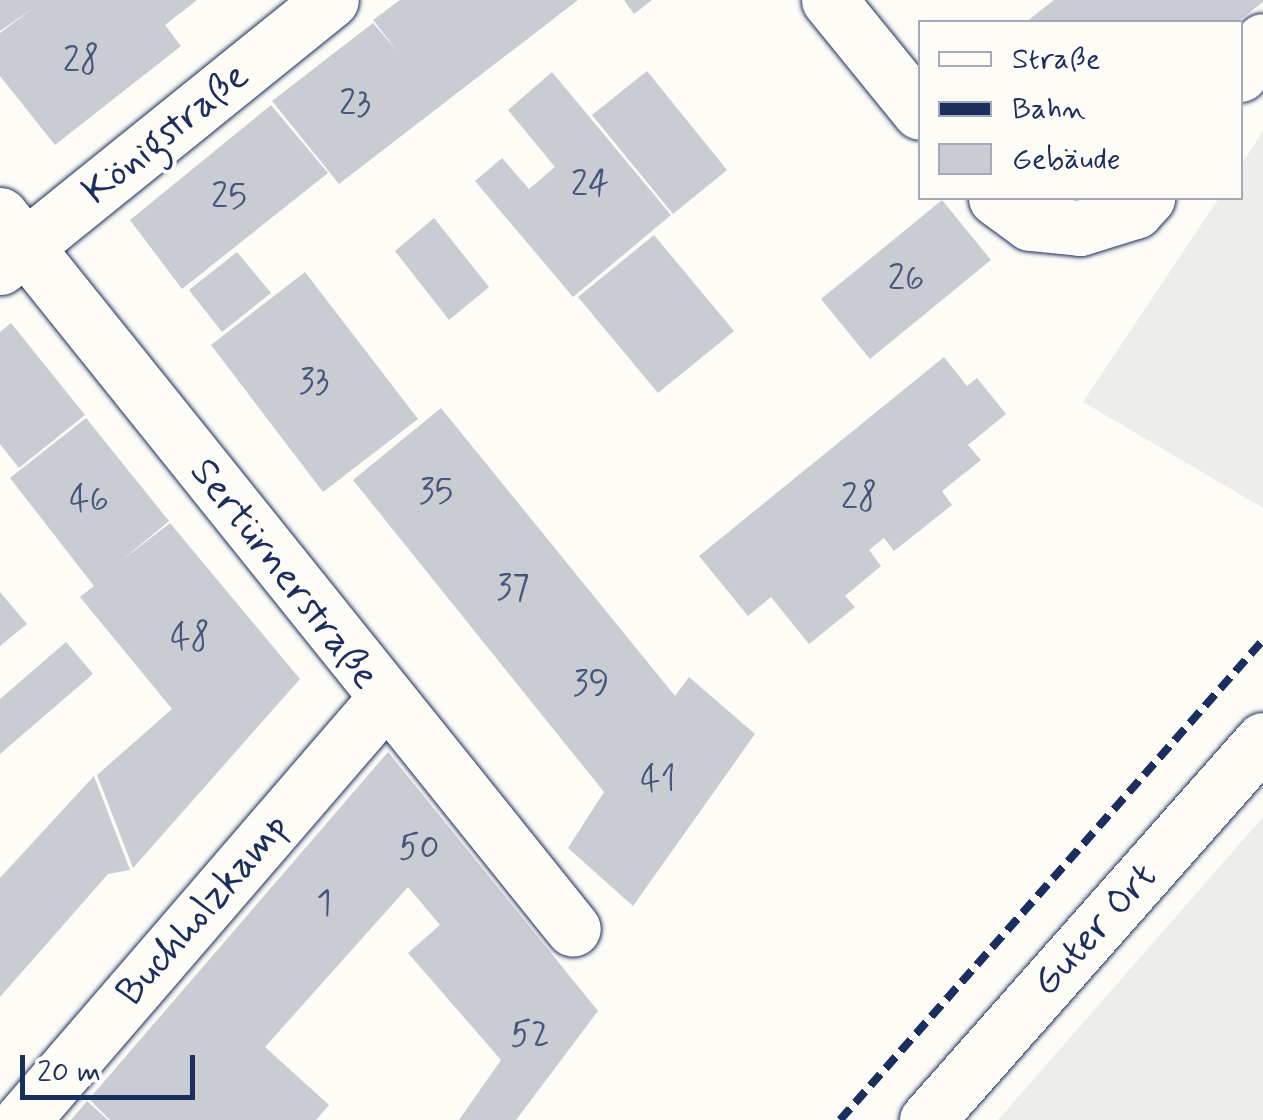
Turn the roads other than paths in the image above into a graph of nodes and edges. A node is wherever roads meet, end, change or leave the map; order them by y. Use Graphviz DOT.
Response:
graph roads {
  1 [pos="331,0"];
  2 [pos="829,0"];
  3 [pos="1263,41"];
  4 [pos="1243,70"];
  5 [pos="918,110"];
  6 [pos="999,200"];
  7 [pos="1145,200"];
  8 [pos="8,243"];
  9 [pos="384,700"];
  10 [pos="1263,740"];
  11 [pos="573,929"];
  12 [pos="22,1120"];
  13 [pos="927,1120"];
  1 -- 8 [label="street, Königstraße"];
  2 -- 5 [label="street"];
  3 -- 4 [label="street"];
  6 -- 7 [label="street"];
  8 -- 9 [label="street, Sertürnerstraße"];
  9 -- 11 [label="street, Sertürnerstraße"];
  9 -- 12 [label="street, Buchholzkamp"];
  10 -- 13 [label="street, Guter Ort"];
}
